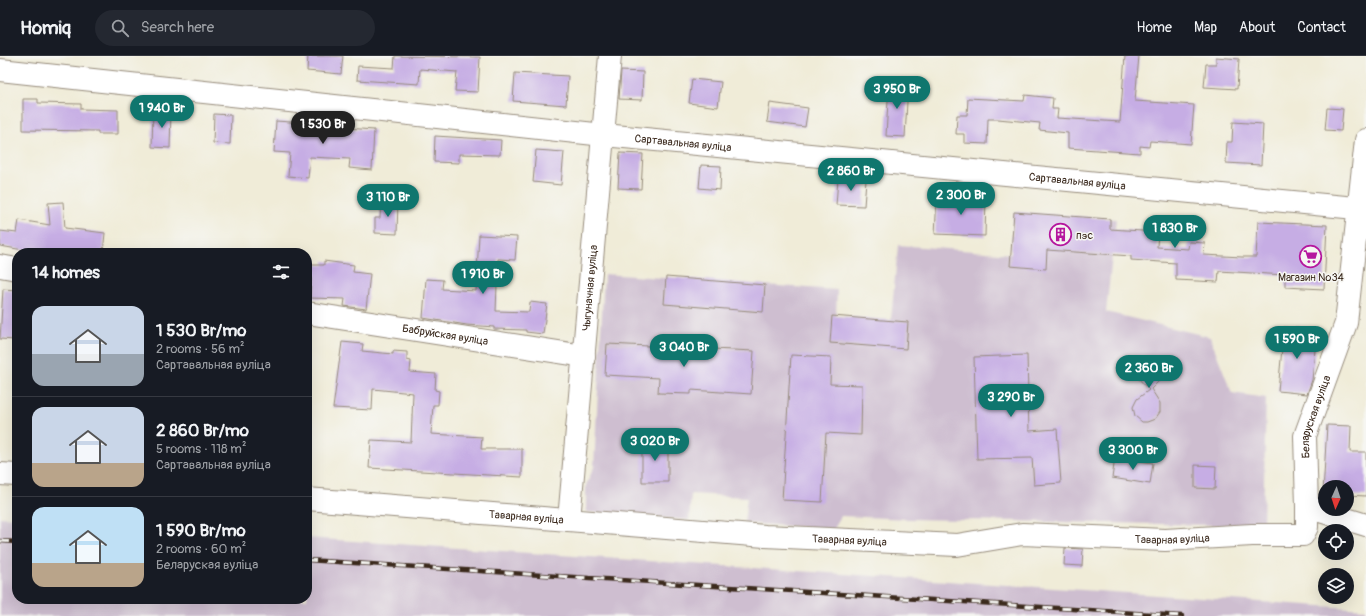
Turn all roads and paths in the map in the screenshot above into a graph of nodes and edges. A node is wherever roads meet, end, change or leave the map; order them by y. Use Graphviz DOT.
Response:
graph roads {
  1 [pos="610,56"];
  2 [pos="0,70"];
  3 [pos="604,135"];
  4 [pos="1366,140"];
  5 [pos="1362,209"];
  6 [pos="0,266"];
  7 [pos="12,268"];
  8 [pos="312,314"];
  9 [pos="584,356"];
  10 [pos="0,474"];
  11 [pos="12,475"];
  12 [pos="312,499"];
  13 [pos="1307,508"];
  14 [pos="568,520"];
  15 [pos="1366,525"];
  1 -- 3 [label="street, Чыгуначная вуліца"];
  2 -- 3 [label="street, Сартавальная вуліца"];
  3 -- 5 [label="street, Сартавальная вуліца"];
  3 -- 9 [label="street, Чыгуначная вуліца"];
  4 -- 5 [label="street, Беларуская вуліца"];
  5 -- 13 [label="street, Беларуская вуліца"];
  6 -- 7 [label="street"];
  8 -- 9 [label="street, Бабруйская вуліца"];
  9 -- 14 [label="street, Чыгуначная вуліца"];
  10 -- 11 [label="street"];
  12 -- 14 [label="street, Таварная вуліца"];
  13 -- 14 [label="street, Таварная вуліца"];
  13 -- 15 [label="street"];
}
